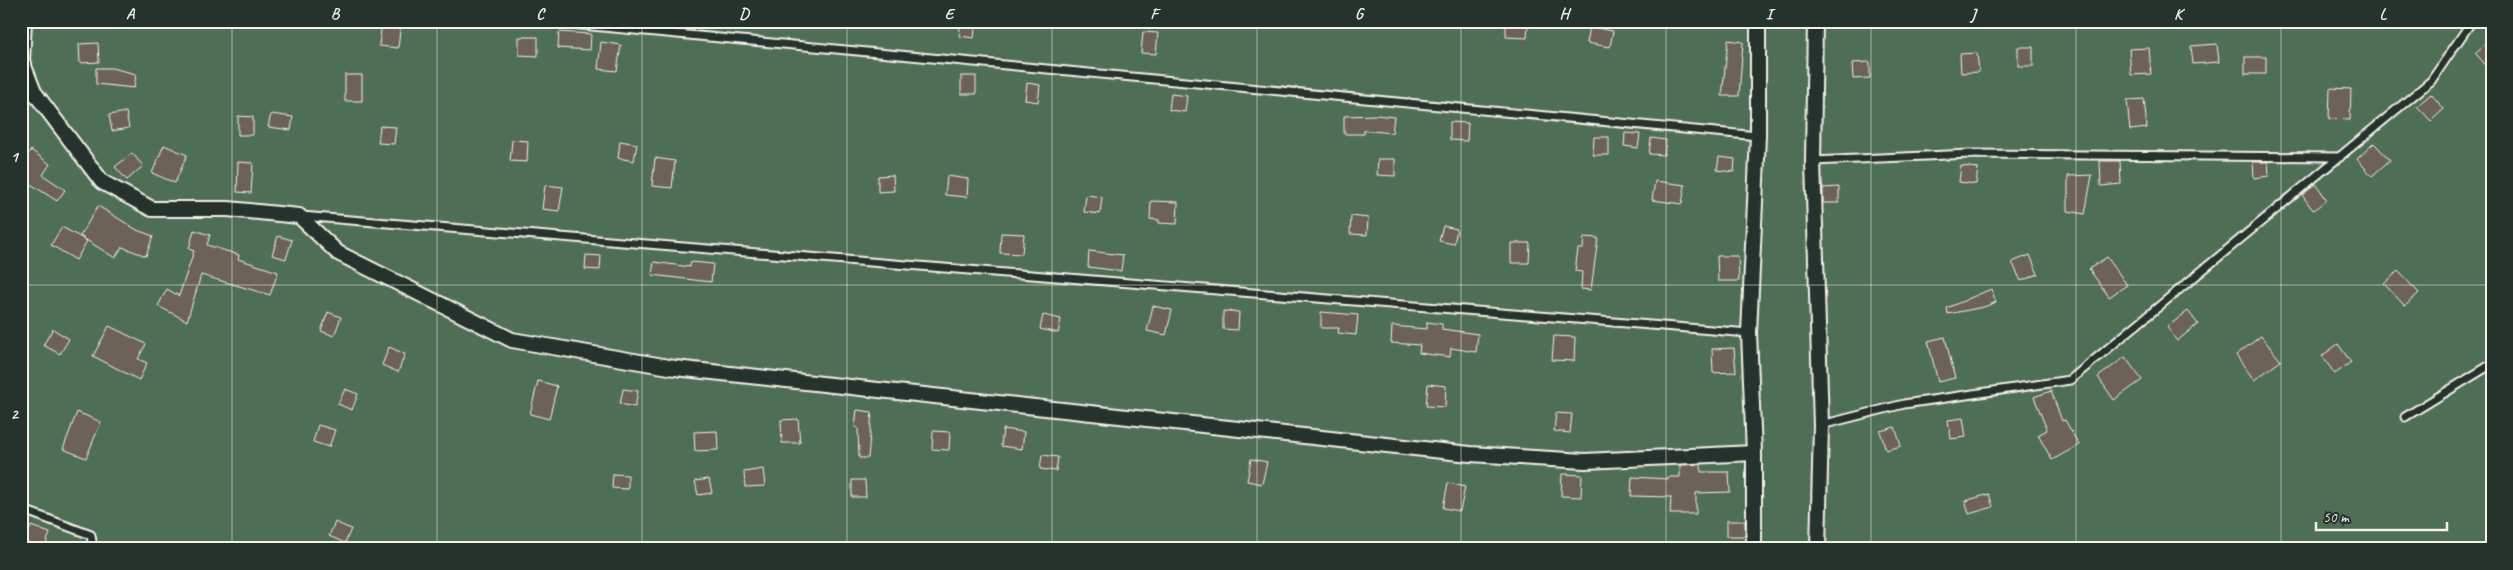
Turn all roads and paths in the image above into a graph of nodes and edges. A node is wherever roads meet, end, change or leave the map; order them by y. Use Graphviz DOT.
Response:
graph roads {
  1 [pos="24,21"];
  2 [pos="539,21"];
  3 [pos="1758,21"];
  4 [pos="1814,21"];
  5 [pos="2472,21"];
  6 [pos="1758,136"];
  7 [pos="2340,157"];
  8 [pos="1813,160"];
  9 [pos="299,216"];
  10 [pos="1749,334"];
  11 [pos="2492,364"];
  12 [pos="2405,417"];
  13 [pos="1821,425"];
  14 [pos="1754,453"];
  15 [pos="21,509"];
  16 [pos="93,549"];
  17 [pos="1754,549"];
  18 [pos="1818,549"];
  1 -- 9 [label="street"];
  2 -- 6 [label="lane"];
  3 -- 6 [label="street"];
  4 -- 8 [label="street"];
  5 -- 7 [label="lane"];
  6 -- 10 [label="street"];
  7 -- 8 [label="lane"];
  7 -- 13 [label="lane"];
  8 -- 13 [label="street"];
  9 -- 10 [label="lane"];
  9 -- 14 [label="street"];
  10 -- 14 [label="street"];
  11 -- 12 [label="lane"];
  13 -- 18 [label="street"];
  14 -- 17 [label="street"];
  15 -- 16 [label="lane"];
}
